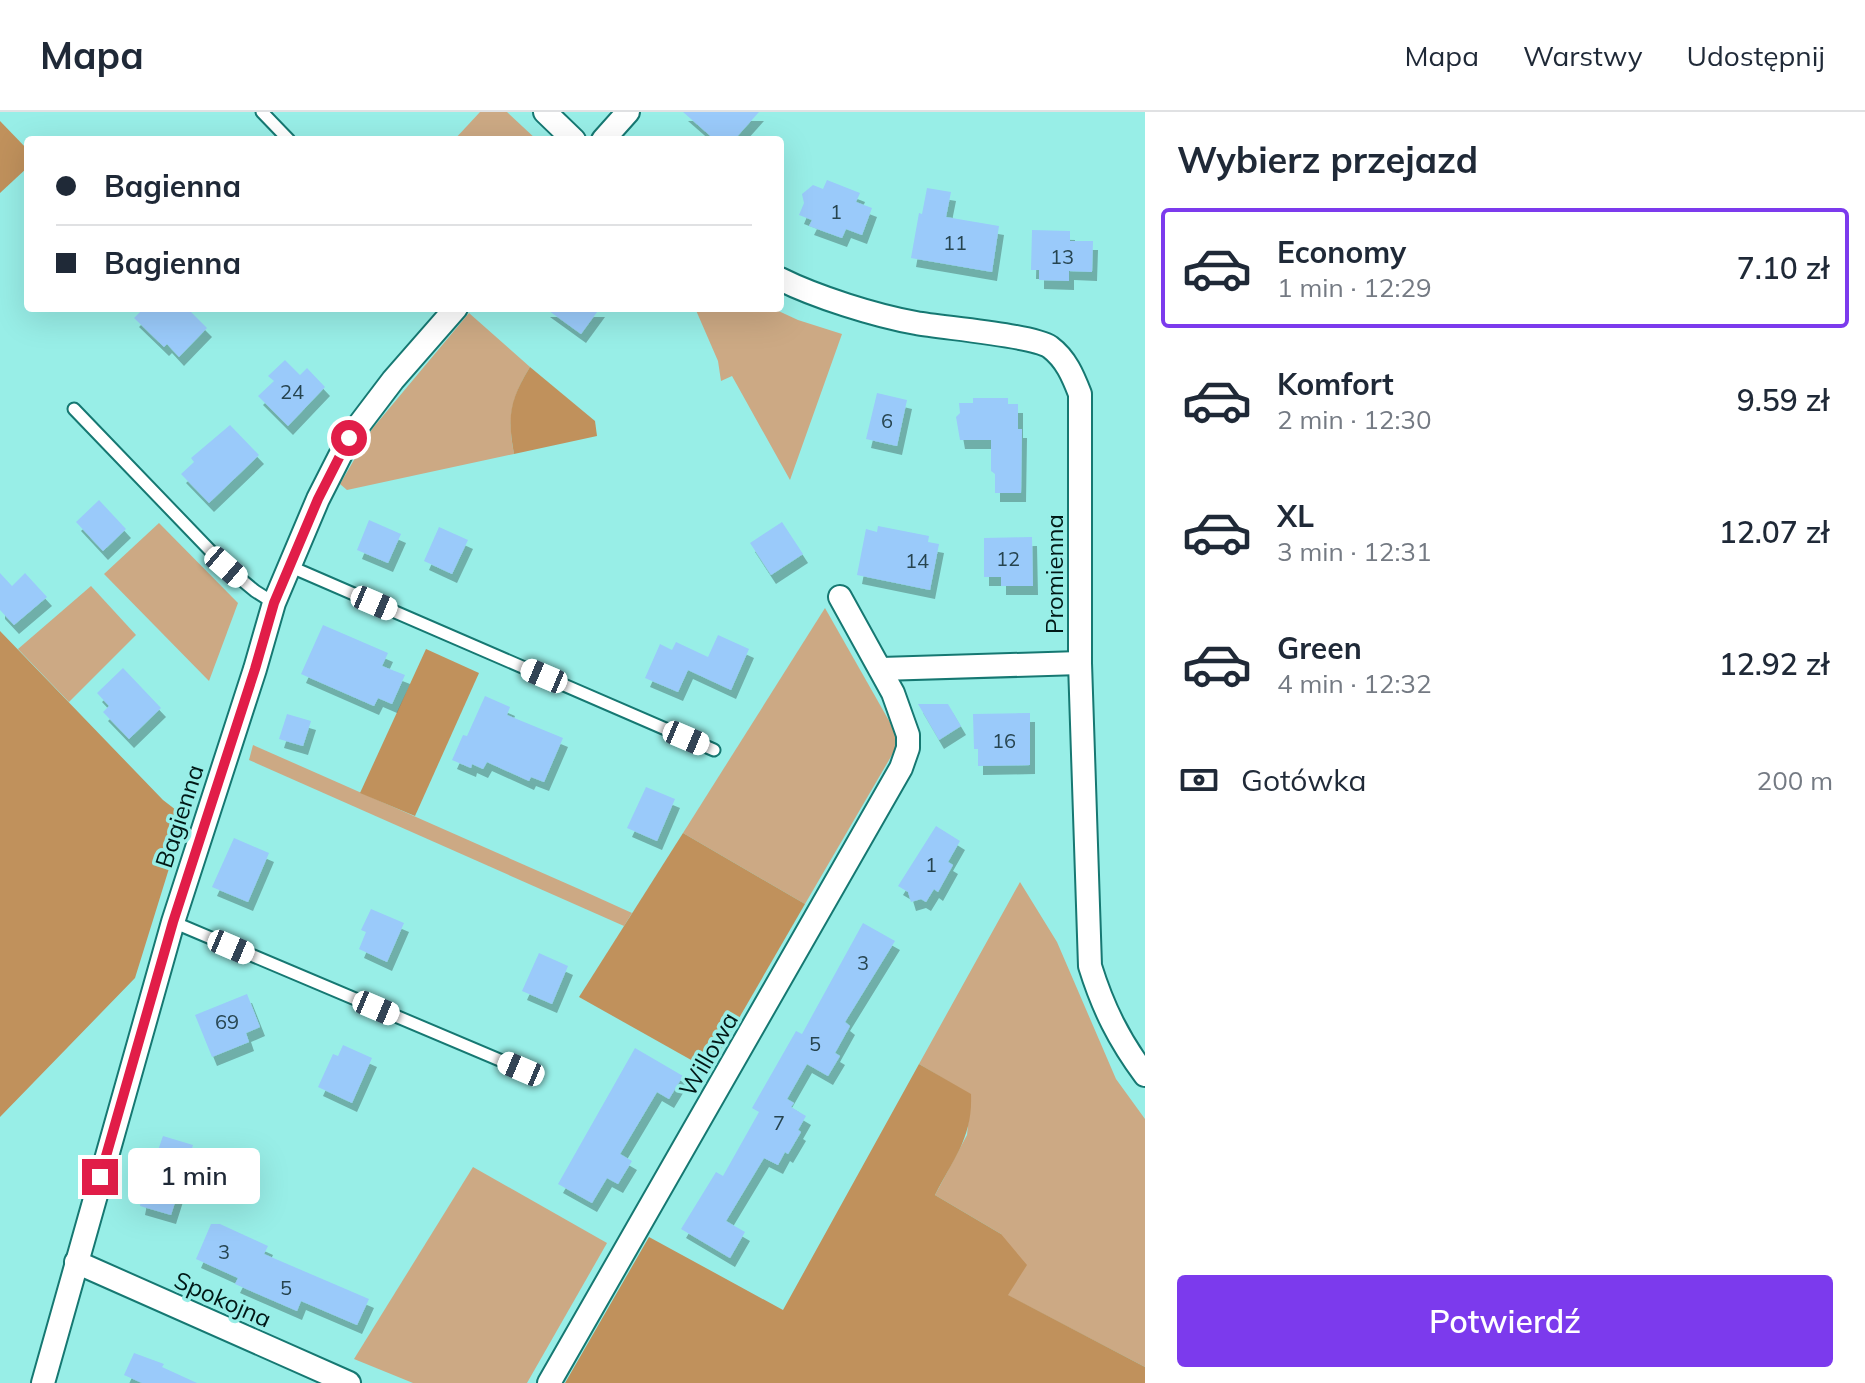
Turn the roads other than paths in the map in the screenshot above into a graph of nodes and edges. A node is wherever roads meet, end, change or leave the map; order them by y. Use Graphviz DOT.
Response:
graph roads {
  1 [pos="262,112"];
  2 [pos="545,112"];
  3 [pos="628,112"];
  4 [pos="285,136"];
  5 [pos="570,136"];
  6 [pos="607,136"];
  7 [pos="784,281"];
  8 [pos="452,312"];
  9 [pos="74,409"];
  10 [pos="288,566"];
  11 [pos="840,597"];
  12 [pos="274,603"];
  13 [pos="1080,663"];
  14 [pos="881,669"];
  15 [pos="714,750"];
  16 [pos="173,922"];
  17 [pos="521,1069"];
  18 [pos="1145,1075"];
  19 [pos="76,1262"];
  20 [pos="43,1383"];
  21 [pos="349,1383"];
  22 [pos="549,1383"];
  1 -- 4 [label="lane"];
  2 -- 5 [label="street"];
  3 -- 6 [label="street"];
  7 -- 13 [label="street, Promienna"];
  8 -- 10 [label="street, Bagienna"];
  9 -- 12 [label="lane"];
  10 -- 12 [label="street, Bagienna"];
  10 -- 15 [label="lane"];
  11 -- 14 [label="street"];
  12 -- 16 [label="street, Bagienna"];
  13 -- 14 [label="street"];
  13 -- 18 [label="street, Promienna"];
  14 -- 22 [label="street, Willowa"];
  16 -- 17 [label="lane"];
  16 -- 19 [label="street, Bagienna"];
  19 -- 20 [label="street, Bagienna"];
  19 -- 21 [label="street, Spokojna"];
}
